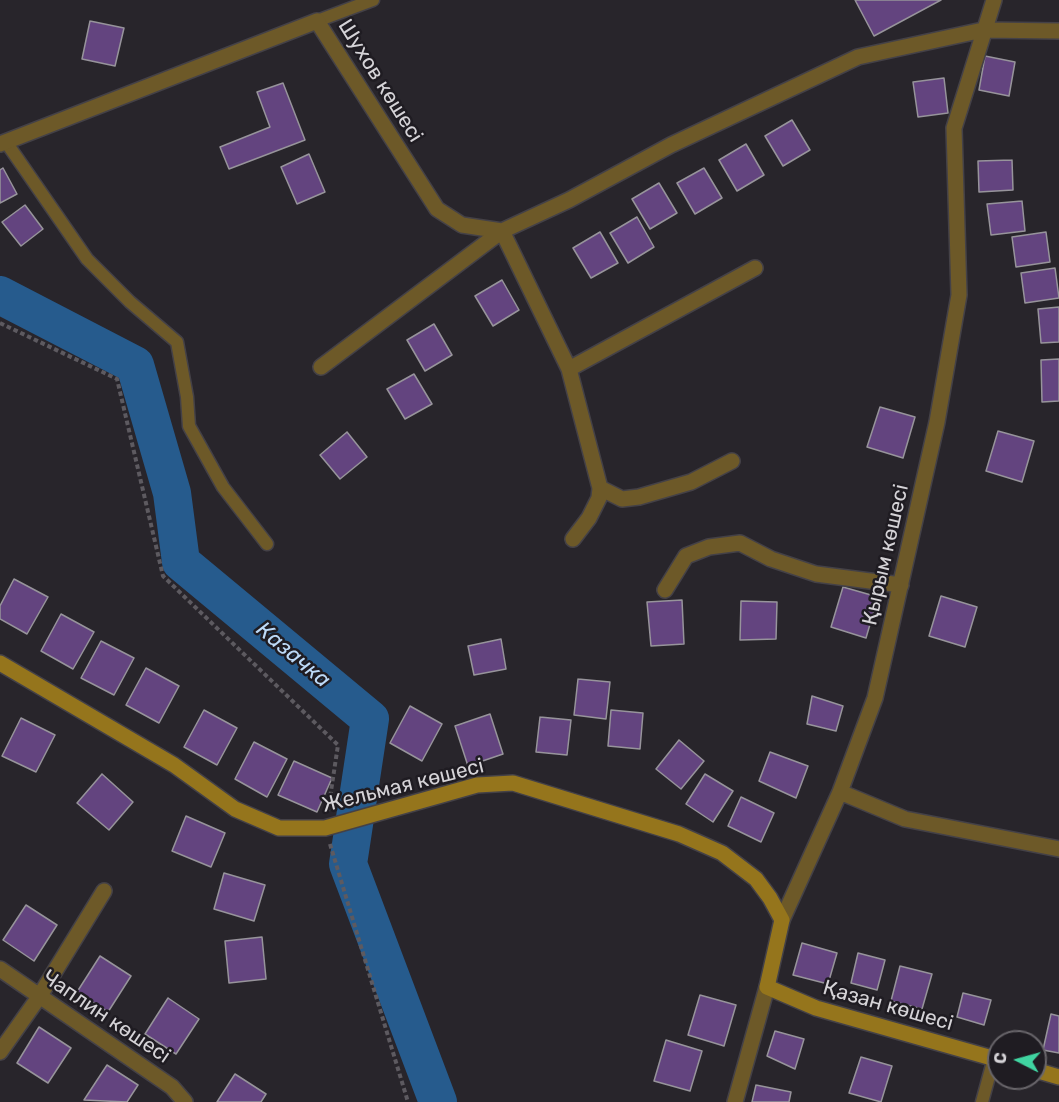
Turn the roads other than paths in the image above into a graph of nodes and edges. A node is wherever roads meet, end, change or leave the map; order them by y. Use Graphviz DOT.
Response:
graph roads {
  1 [pos="373,0"];
  2 [pos="994,0"];
  3 [pos="317,21"];
  4 [pos="983,30"];
  5 [pos="1059,31"];
  6 [pos="3,143"];
  7 [pos="502,231"];
  8 [pos="755,268"];
  9 [pos="321,367"];
  10 [pos="569,369"];
  11 [pos="732,460"];
  12 [pos="600,488"];
  13 [pos="573,539"];
  14 [pos="267,544"];
  15 [pos="901,585"];
  16 [pos="665,590"];
  17 [pos="0,663"];
  18 [pos="840,792"];
  19 [pos="1059,849"];
  20 [pos="104,891"];
  21 [pos="782,920"];
  22 [pos="0,969"];
  23 [pos="767,987"];
  24 [pos="39,997"];
  25 [pos="0,1052"];
  26 [pos="987,1056"];
  27 [pos="987,1087"];
  28 [pos="185,1102"];
  29 [pos="735,1102"];
  30 [pos="982,1102"];
  1 -- 3 [label="lane"];
  2 -- 4 [label="street, Қырым көшесі"];
  3 -- 6 [label="street, Шухов көшесі"];
  3 -- 7 [label="street, Шухов көшесі"];
  4 -- 5 [label="street"];
  4 -- 7 [label="street"];
  4 -- 15 [label="street, Қырым көшесі"];
  6 -- 14 [label="lane"];
  7 -- 9 [label="street"];
  7 -- 10 [label="street"];
  8 -- 10 [label="street"];
  10 -- 12 [label="street"];
  11 -- 12 [label="street"];
  12 -- 13 [label="street"];
  15 -- 16 [label="street"];
  15 -- 18 [label="street, Қырым көшесі"];
  17 -- 21 [label="street, Жельмая көшесі"];
  18 -- 19 [label="street"];
  18 -- 21 [label="street, Қырым көшесі"];
  20 -- 24 [label="street"];
  21 -- 23 [label="street, Қырым көшесі"];
  22 -- 24 [label="street, Чаплин көшесі"];
  23 -- 26 [label="street, Қазан көшесі"];
  23 -- 29 [label="street, Қырым көшесі"];
  24 -- 25 [label="street"];
  24 -- 28 [label="street, Чаплин көшесі"];
  27 -- 30 [label="lane"];
}
